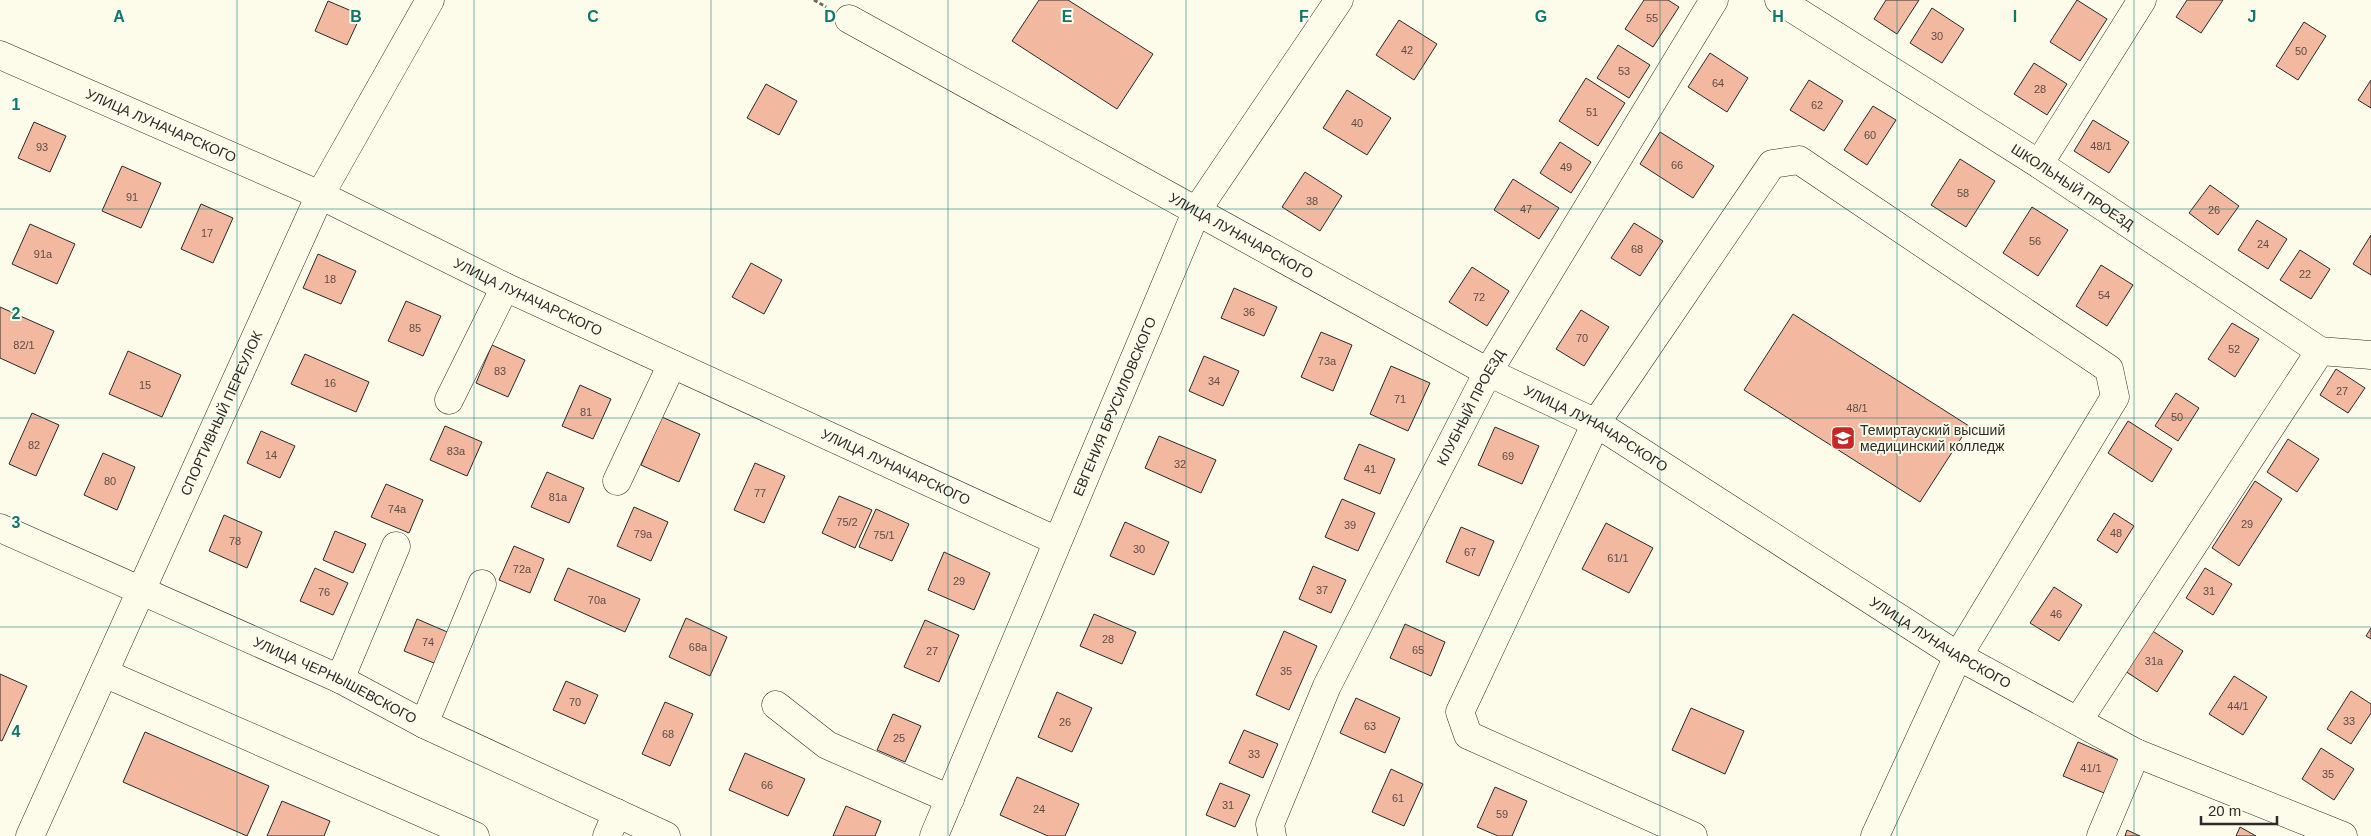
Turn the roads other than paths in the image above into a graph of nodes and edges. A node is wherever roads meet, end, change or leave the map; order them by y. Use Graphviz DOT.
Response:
graph roads {
  1 [pos="430,0"];
  2 [pos="1339,0"];
  3 [pos="1714,0"];
  4 [pos="1779,0"];
  5 [pos="2142,0"];
  6 [pos="849,19"];
  7 [pos="0,55"];
  8 [pos="2039,164"];
  9 [pos="320,195"];
  10 [pos="1198,210"];
  11 [pos="505,287"];
  12 [pos="2320,350"];
  13 [pos="2371,355"];
  14 [pos="672,364"];
  15 [pos="1488,372"];
  16 [pos="449,400"];
  17 [pos="1596,423"];
  18 [pos="617,481"];
  19 [pos="0,528"];
  20 [pos="1057,541"];
  21 [pos="396,546"];
  22 [pos="482,584"];
  23 [pos="141,592"];
  24 [pos="1958,656"];
  25 [pos="104,673"];
  26 [pos="340,679"];
  27 [pos="776,705"];
  28 [pos="2078,721"];
  29 [pos="424,724"];
  30 [pos="2136,753"];
  31 [pos="950,799"];
  32 [pos="612,825"];
  33 [pos="30,836"];
  34 [pos="475,836"];
  35 [pos="666,836"];
  36 [pos="934,836"];
  37 [pos="1272,836"];
  38 [pos="1693,836"];
  39 [pos="1875,836"];
  40 [pos="2101,836"];
  41 [pos="2343,836"];
  1 -- 9 [label="street, СПОРТИВНЫЙ ПЕРЕУЛОК"];
  2 -- 10 [label="street, ЕВГЕНИЯ БРУСИЛОВСКОГО"];
  3 -- 15 [label="street, КЛУБНЫЙ ПРОЕЗД"];
  4 -- 8 [label="street, ШКОЛЬНЫЙ ПРОЕЗД"];
  5 -- 8 [label="street"];
  6 -- 10 [label="street, УЛИЦА ЛУНАЧАРСКОГО"];
  7 -- 9 [label="street, УЛИЦА ЛУНАЧАРСКОГО"];
  8 -- 12 [label="street, ШКОЛЬНЫЙ ПРОЕЗД"];
  9 -- 11 [label="street, УЛИЦА ЛУНАЧАРСКОГО"];
  9 -- 23 [label="street, СПОРТИВНЫЙ ПЕРЕУЛОК"];
  10 -- 15 [label="street, УЛИЦА ЛУНАЧАРСКОГО"];
  10 -- 20 [label="street, ЕВГЕНИЯ БРУСИЛОВСКОГО"];
  11 -- 14 [label="street, УЛИЦА ЛУНАЧАРСКОГО"];
  11 -- 16 [label="street"];
  12 -- 13 [label="street, ШКОЛЬНЫЙ ПРОЕЗД"];
  12 -- 28 [label="street"];
  14 -- 18 [label="street"];
  14 -- 20 [label="street, УЛИЦА ЛУНАЧАРСКОГО"];
  15 -- 17 [label="street, УЛИЦА ЛУНАЧАРСКОГО"];
  15 -- 37 [label="street, КЛУБНЫЙ ПРОЕЗД"];
  17 -- 24 [label="street, УЛИЦА ЛУНАЧАРСКОГО"];
  17 -- 24 [label="street"];
  17 -- 38 [label="street"];
  19 -- 23 [label="street, УЛИЦА ЧЕРНЫШЕВСКОГО"];
  20 -- 31 [label="street, ЕВГЕНИЯ БРУСИЛОВСКОГО"];
  21 -- 26 [label="street"];
  22 -- 29 [label="street"];
  23 -- 25 [label="street, СПОРТИВНЫЙ ПЕРЕУЛОК"];
  23 -- 26 [label="street, УЛИЦА ЧЕРНЫШЕВСКОГО"];
  24 -- 28 [label="street, УЛИЦА ЛУНАЧАРСКОГО"];
  24 -- 39 [label="street"];
  25 -- 33 [label="street, СПОРТИВНЫЙ ПЕРЕУЛОК"];
  25 -- 34 [label="street"];
  26 -- 29 [label="street, УЛИЦА ЧЕРНЫШЕВСКОГО"];
  27 -- 31 [label="street"];
  28 -- 30 [label="street, УЛИЦА ЛУНАЧАРСКОГО"];
  29 -- 32 [label="street, УЛИЦА ЧЕРНЫШЕВСКОГО"];
  30 -- 40 [label="street"];
  30 -- 41 [label="street, УЛИЦА ЛУНАЧАРСКОГО"];
  31 -- 36 [label="street, ЕВГЕНИЯ БРУСИЛОВСКОГО"];
  32 -- 35 [label="street, УЛИЦА ЧЕРНЫШЕВСКОГО"];
}
